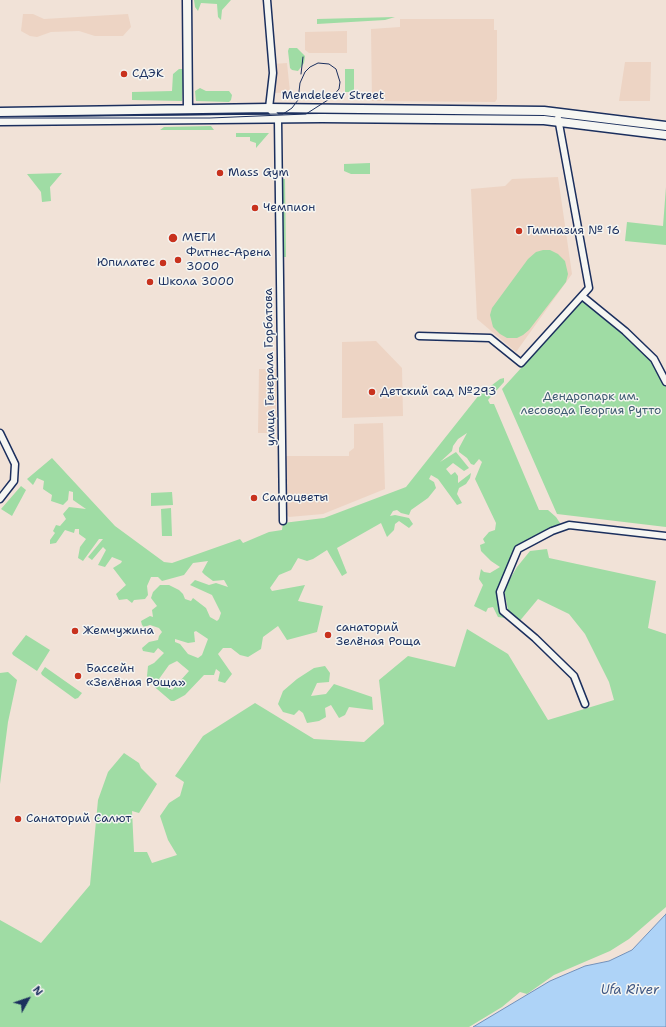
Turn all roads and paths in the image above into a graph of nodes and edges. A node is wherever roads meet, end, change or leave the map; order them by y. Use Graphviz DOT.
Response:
graph roads {
  1 [pos="187,0"];
  2 [pos="267,0"];
  3 [pos="269,108"];
  4 [pos="188,109"];
  5 [pos="558,112"];
  6 [pos="0,117"];
  7 [pos="278,119"];
  8 [pos="558,122"];
  9 [pos="666,126"];
  10 [pos="666,135"];
  11 [pos="582,296"];
  12 [pos="418,336"];
  13 [pos="666,382"];
  14 [pos="0,434"];
  15 [pos="0,498"];
  16 [pos="282,521"];
  17 [pos="666,536"];
  18 [pos="585,704"];
  1 -- 4 [label="main road"];
  2 -- 3 [label="street"];
  3 -- 4 [label="main road, Mendeleev Street"];
  3 -- 5 [label="main road, Mendeleev Street"];
  3 -- 7 [label="street"];
  4 -- 6 [label="main road, Mendeleev Street"];
  5 -- 8 [label="street"];
  5 -- 9 [label="main road, Mendeleev Street"];
  6 -- 7 [label="main road, Mendeleev Street"];
  7 -- 8 [label="main road, Mendeleev Street"];
  7 -- 16 [label="street, улица Генерала Горбатова"];
  8 -- 10 [label="main road, Mendeleev Street"];
  8 -- 11 [label="street"];
  11 -- 12 [label="street"];
  11 -- 13 [label="street"];
  14 -- 15 [label="street"];
  17 -- 18 [label="street"];
}
